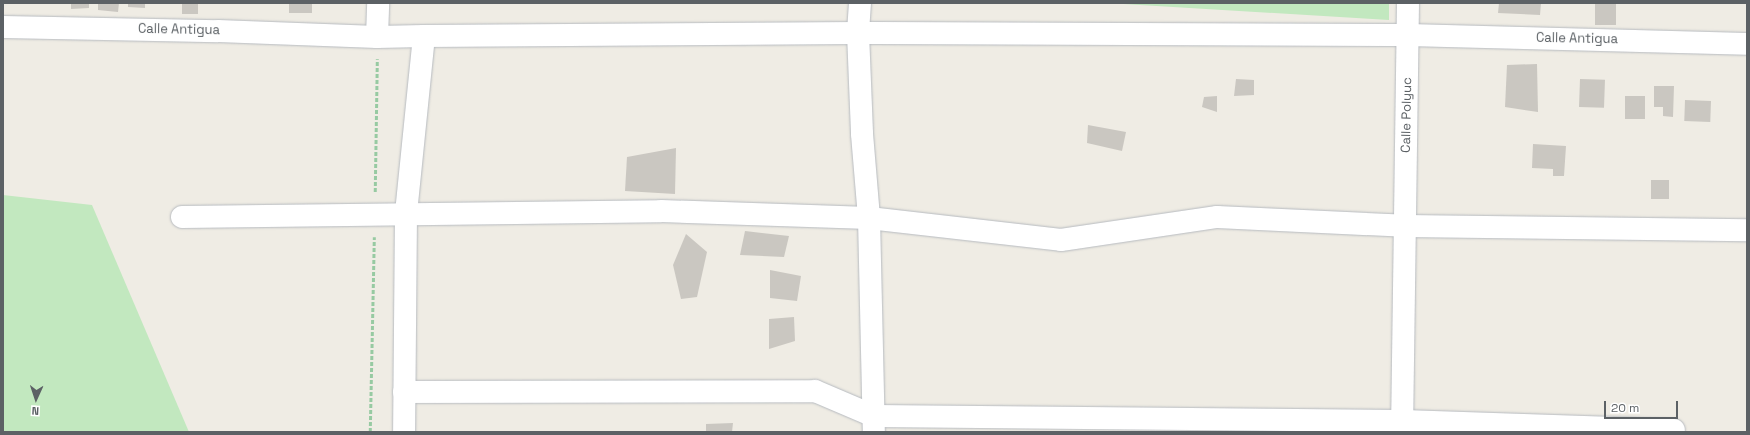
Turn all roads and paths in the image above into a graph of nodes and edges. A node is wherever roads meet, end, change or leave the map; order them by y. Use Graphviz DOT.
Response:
graph roads {
  1 [pos="378,3"];
  2 [pos="860,3"];
  3 [pos="1408,3"];
  4 [pos="3,28"];
  5 [pos="858,33"];
  6 [pos="1408,35"];
  7 [pos="424,36"];
  8 [pos="377,37"];
  9 [pos="1747,44"];
  10 [pos="406,213"];
  11 [pos="182,217"];
  12 [pos="869,218"];
  13 [pos="1405,226"];
  14 [pos="1747,230"];
  15 [pos="404,392"];
  16 [pos="874,424"];
  17 [pos="1403,426"];
  18 [pos="1674,430"];
  19 [pos="404,432"];
  1 -- 8 [label="street"];
  2 -- 5 [label="street"];
  3 -- 6 [label="street, Calle Polyuc"];
  4 -- 8 [label="street, Calle Antigua"];
  5 -- 6 [label="street, Calle Antigua"];
  5 -- 7 [label="street, Calle Antigua"];
  5 -- 12 [label="street"];
  6 -- 9 [label="street, Calle Antigua"];
  6 -- 13 [label="street, Calle Polyuc"];
  7 -- 8 [label="street, Calle Antigua"];
  7 -- 10 [label="street"];
  10 -- 11 [label="street"];
  10 -- 12 [label="street"];
  10 -- 15 [label="street"];
  12 -- 13 [label="street"];
  12 -- 16 [label="street"];
  13 -- 14 [label="street"];
  13 -- 17 [label="street, Calle Polyuc"];
  15 -- 16 [label="street"];
  15 -- 19 [label="street"];
  16 -- 17 [label="street"];
  17 -- 18 [label="street"];
}
